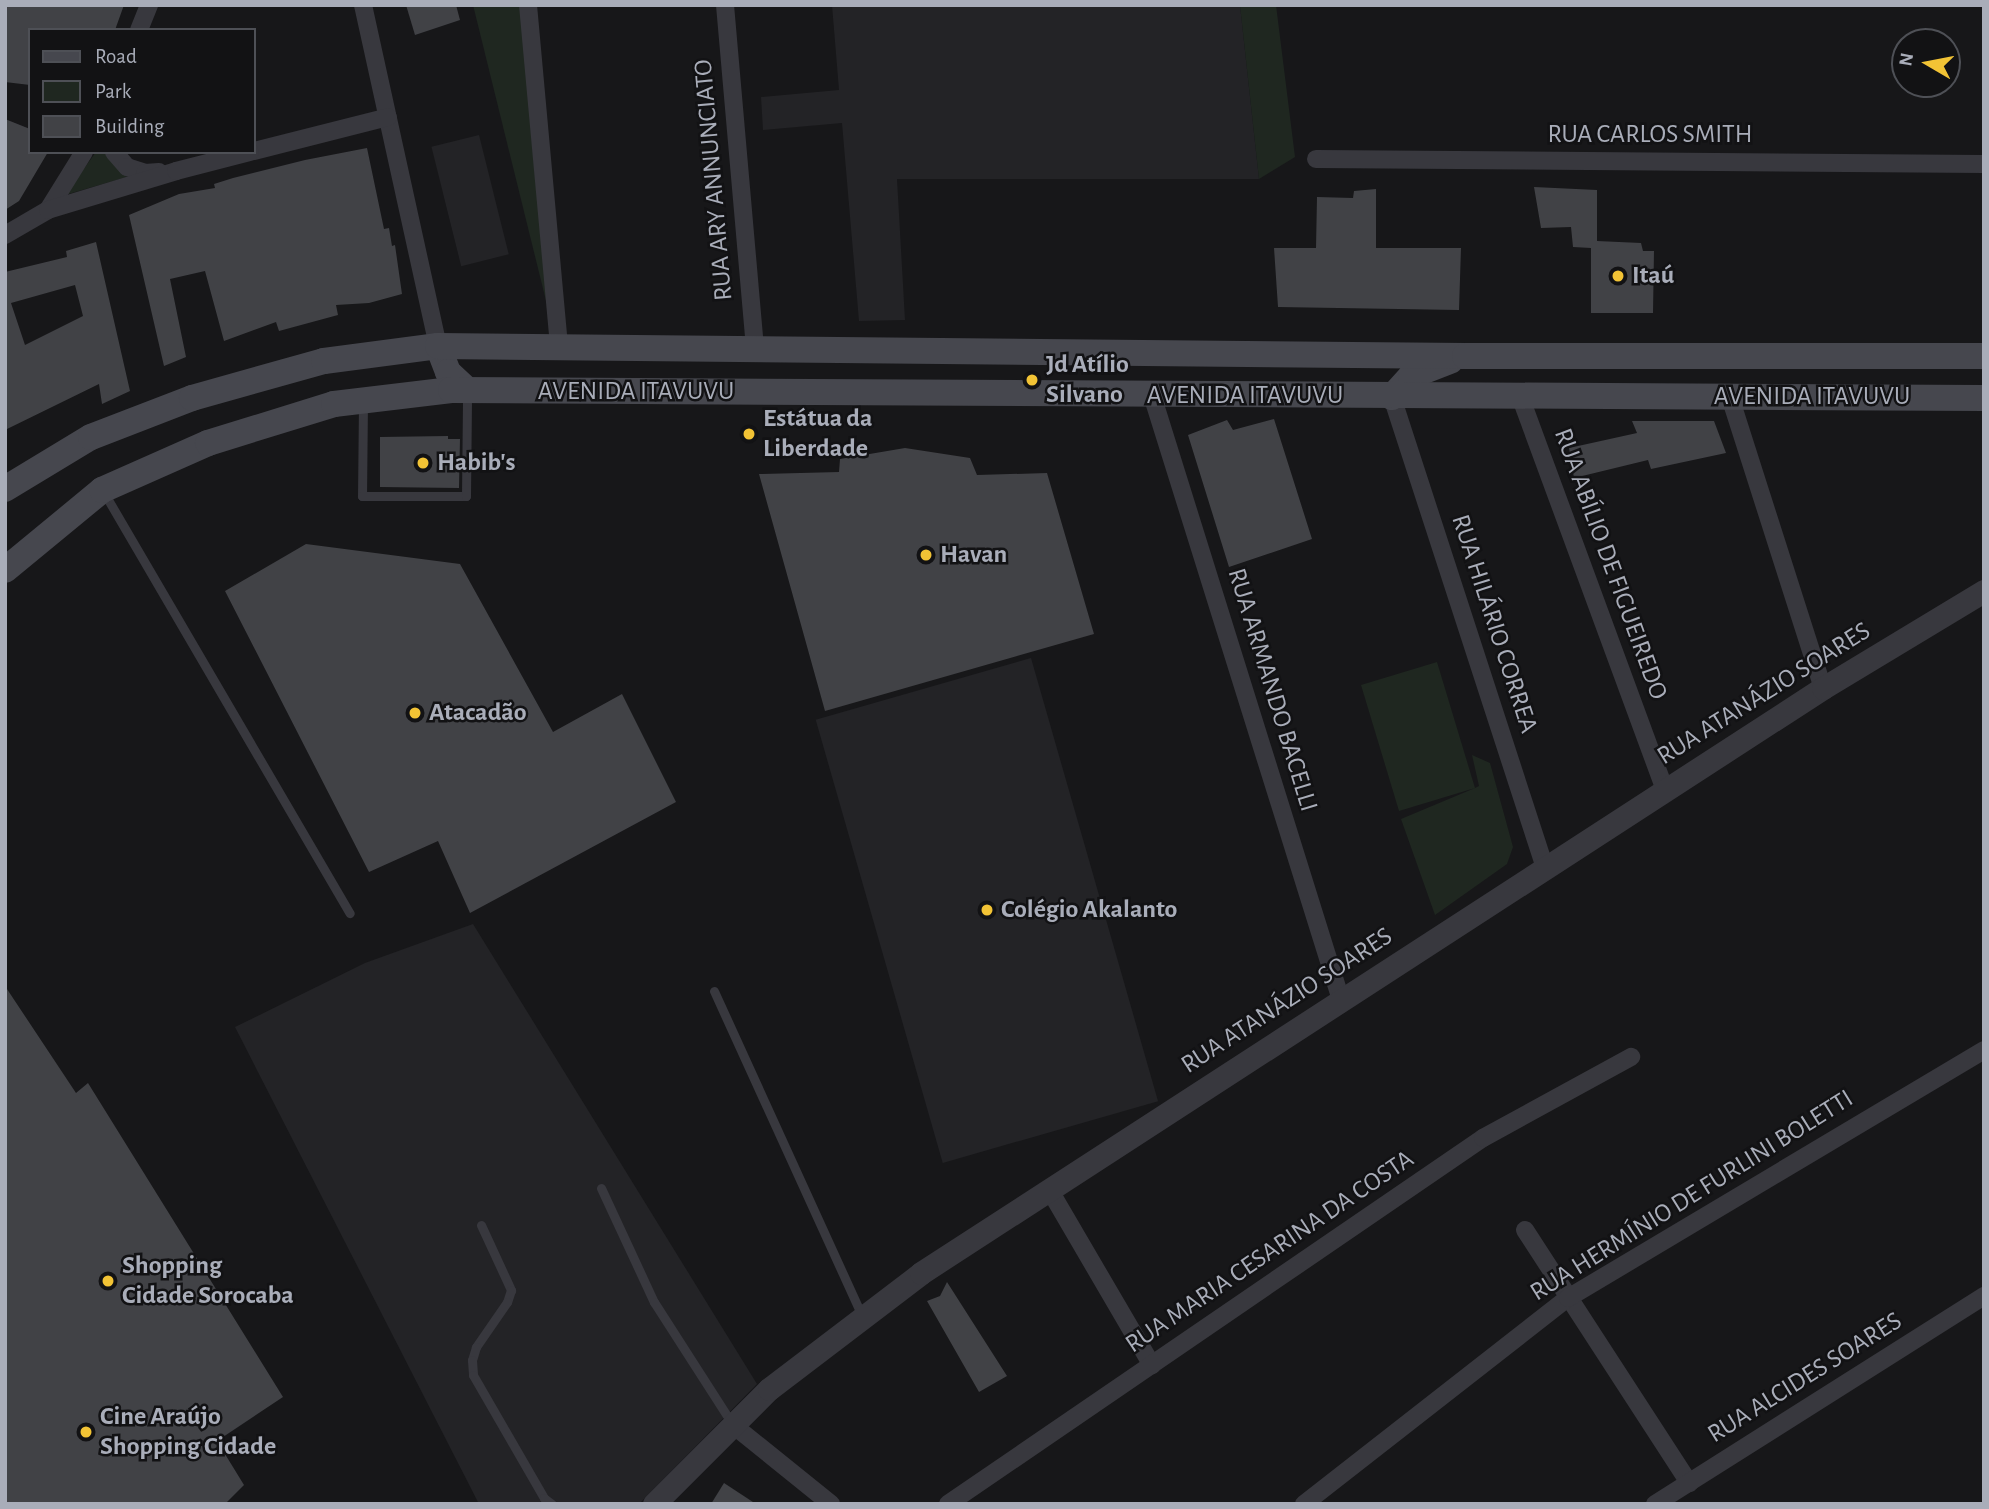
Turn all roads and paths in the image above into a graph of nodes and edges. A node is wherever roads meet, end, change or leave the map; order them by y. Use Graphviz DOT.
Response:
graph roads {
  1 [pos="149,5"];
  2 [pos="363,5"];
  3 [pos="528,5"];
  4 [pos="725,5"];
  5 [pos="140,28"];
  6 [pos="388,117"];
  7 [pos="256,151"];
  8 [pos="83,154"];
  9 [pos="116,154"];
  10 [pos="244,154"];
  11 [pos="1316,159"];
  12 [pos="1984,164"];
  13 [pos="176,171"];
  14 [pos="48,211"];
  15 [pos="5,235"];
  16 [pos="438,346"];
  17 [pos="559,347"];
  18 [pos="755,349"];
  19 [pos="1465,356"];
  20 [pos="1984,356"];
  21 [pos="467,390"];
  22 [pos="712,392"];
  23 [pos="1152,395"];
  24 [pos="1520,396"];
  25 [pos="1392,397"];
  26 [pos="1730,397"];
  27 [pos="1984,398"];
  28 [pos="363,401"];
  29 [pos="7,484"];
  30 [pos="102,490"];
  31 [pos="5,570"];
  32 [pos="1984,591"];
  33 [pos="1823,688"];
  34 [pos="1665,790"];
  35 [pos="1545,867"];
  36 [pos="350,913"];
  37 [pos="714,991"];
  38 [pos="1341,1000"];
  39 [pos="1984,1050"];
  40 [pos="1631,1057"];
  41 [pos="601,1188"];
  42 [pos="1049,1189"];
  43 [pos="481,1225"];
  44 [pos="1525,1230"];
  45 [pos="1984,1296"];
  46 [pos="1568,1298"];
  47 [pos="862,1316"];
  48 [pos="1152,1365"];
  49 [pos="733,1425"];
  50 [pos="1689,1483"];
  51 [pos="552,1504"];
  52 [pos="654,1504"];
  53 [pos="831,1504"];
  54 [pos="948,1504"];
  55 [pos="1304,1504"];
  56 [pos="1655,1504"];
  1 -- 5 [label="street"];
  2 -- 6 [label="street"];
  3 -- 17 [label="street"];
  4 -- 18 [label="street, RUA ARY ANNUNCIATO"];
  6 -- 7 [label="street"];
  6 -- 16 [label="street"];
  8 -- 14 [label="street"];
  9 -- 13 [label="street"];
  10 -- 13 [label="street"];
  11 -- 12 [label="street, RUA CARLOS SMITH"];
  13 -- 14 [label="street"];
  14 -- 15 [label="street"];
  16 -- 17 [label="main road, AVENIDA ITAVUVU"];
  16 -- 21 [label="main road"];
  16 -- 29 [label="main road, AVENIDA ITAVUVU"];
  17 -- 18 [label="main road, AVENIDA ITAVUVU"];
  18 -- 19 [label="main road, AVENIDA ITAVUVU"];
  18 -- 22 [label="main road"];
  19 -- 20 [label="main road, AVENIDA ITAVUVU"];
  19 -- 25 [label="main road"];
  21 -- 22 [label="main road, AVENIDA ITAVUVU"];
  21 -- 28 [label="main road, AVENIDA ITAVUVU"];
  21 -- 28 [label="lane"];
  22 -- 23 [label="main road, AVENIDA ITAVUVU"];
  23 -- 25 [label="main road, AVENIDA ITAVUVU"];
  23 -- 38 [label="street, RUA ARMANDO BACELLI"];
  24 -- 25 [label="main road, AVENIDA ITAVUVU"];
  24 -- 26 [label="main road, AVENIDA ITAVUVU"];
  24 -- 34 [label="street, RUA ABÍLIO DE FIGUEIREDO"];
  25 -- 35 [label="street, RUA HILÁRIO CORREA"];
  26 -- 27 [label="main road, AVENIDA ITAVUVU"];
  26 -- 33 [label="street"];
  28 -- 30 [label="main road, AVENIDA ITAVUVU"];
  30 -- 31 [label="main road, AVENIDA ITAVUVU"];
  30 -- 36 [label="lane"];
  32 -- 33 [label="street, RUA ATANÁZIO SOARES"];
  33 -- 34 [label="street, RUA ATANÁZIO SOARES"];
  34 -- 35 [label="street, RUA ATANÁZIO SOARES"];
  35 -- 38 [label="street, RUA ATANÁZIO SOARES"];
  37 -- 47 [label="lane"];
  38 -- 42 [label="street, RUA ATANÁZIO SOARES"];
  39 -- 46 [label="street, RUA HERMÍNIO DE FURLINI BOLETTI"];
  40 -- 48 [label="street, RUA MARIA CESARINA DA COSTA"];
  41 -- 49 [label="lane"];
  42 -- 47 [label="street, RUA ATANÁZIO SOARES"];
  42 -- 48 [label="street"];
  43 -- 51 [label="lane"];
  44 -- 46 [label="street"];
  45 -- 50 [label="street, RUA ALCIDES SOARES"];
  46 -- 50 [label="street"];
  46 -- 55 [label="street, RUA HERMÍNIO DE FURLINI BOLETTI"];
  47 -- 49 [label="street, RUA ATANÁZIO SOARES"];
  48 -- 54 [label="street, RUA MARIA CESARINA DA COSTA"];
  49 -- 52 [label="street, RUA ATANÁZIO SOARES"];
  49 -- 53 [label="street"];
  50 -- 56 [label="street, RUA ALCIDES SOARES"];
}
